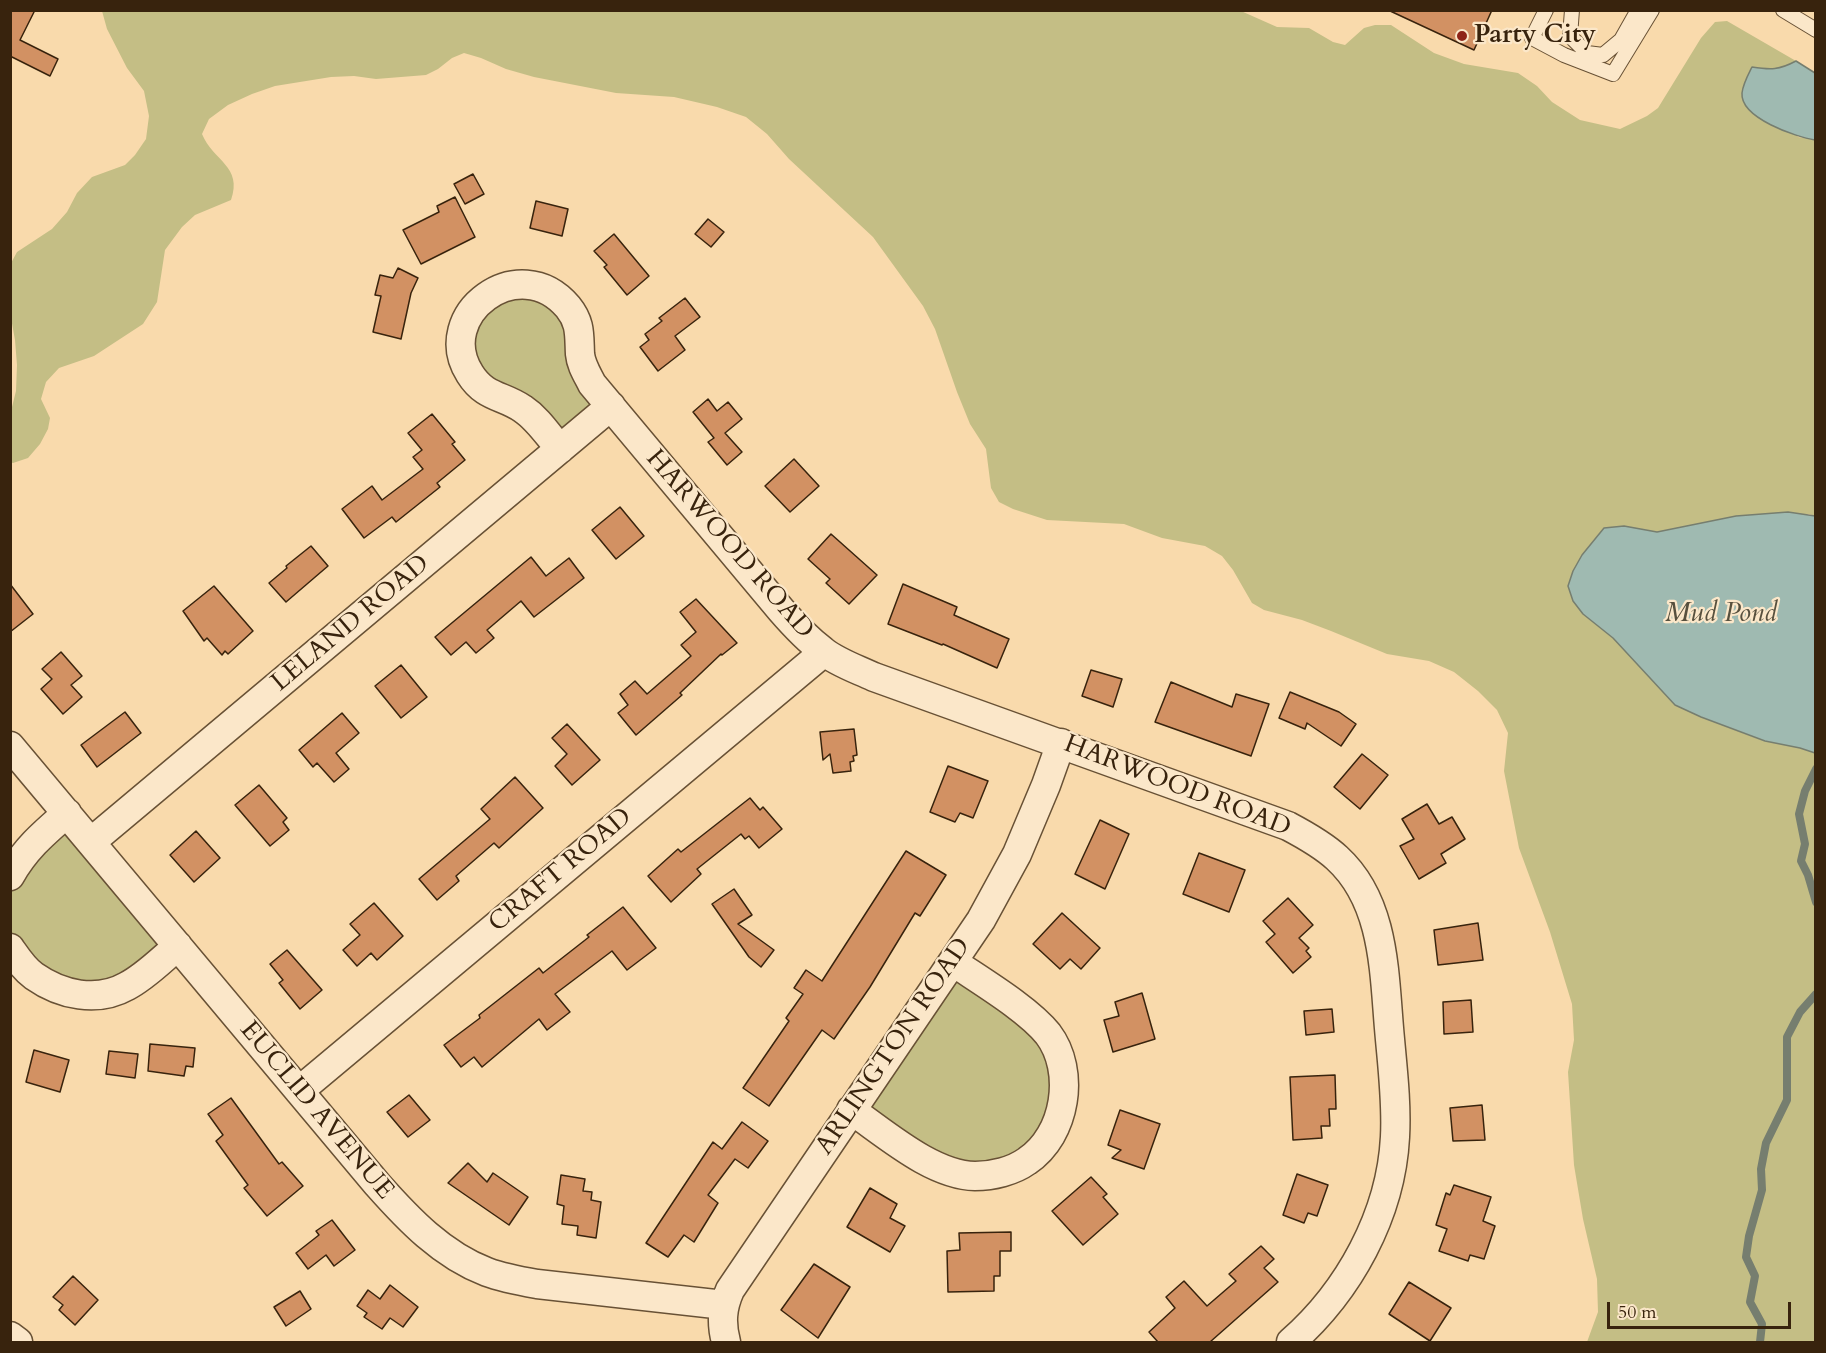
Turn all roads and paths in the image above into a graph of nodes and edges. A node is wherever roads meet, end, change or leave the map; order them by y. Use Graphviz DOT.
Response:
graph roads {
  1 [pos="1546,10"];
  2 [pos="1572,10"];
  3 [pos="1638,10"];
  4 [pos="1652,10"];
  5 [pos="1783,10"];
  6 [pos="1815,30"];
  7 [pos="611,406"];
  8 [pos="560,449"];
  9 [pos="824,652"];
  10 [pos="1061,743"];
  11 [pos="10,746"];
  12 [pos="67,813"];
  13 [pos="91,842"];
  14 [pos="10,876"];
  15 [pos="178,946"];
  16 [pos="10,948"];
  17 [pos="953,962"];
  18 [pos="299,1090"];
  19 [pos="851,1110"];
  20 [pos="723,1305"];
  21 [pos="10,1336"];
  22 [pos="18,1342"];
  23 [pos="726,1342"];
  24 [pos="1291,1342"];
  1 -- 4 [label="lane"];
  2 -- 3 [label="lane"];
  5 -- 6 [label="lane"];
  7 -- 8 [label="street, LELAND ROAD"];
  7 -- 8 [label="street, HARWOOD ROAD"];
  7 -- 9 [label="street, HARWOOD ROAD"];
  8 -- 13 [label="street, LELAND ROAD"];
  9 -- 10 [label="street, HARWOOD ROAD"];
  9 -- 18 [label="street, CRAFT ROAD"];
  10 -- 17 [label="street, ARLINGTON ROAD"];
  10 -- 24 [label="street, HARWOOD ROAD"];
  11 -- 12 [label="street, EUCLID AVENUE"];
  12 -- 13 [label="street, EUCLID AVENUE"];
  12 -- 14 [label="street"];
  13 -- 15 [label="street, EUCLID AVENUE"];
  15 -- 16 [label="street"];
  15 -- 18 [label="street, EUCLID AVENUE"];
  17 -- 19 [label="street, ARLINGTON ROAD"];
  17 -- 19 [label="street"];
  18 -- 20 [label="street, EUCLID AVENUE"];
  19 -- 20 [label="street, ARLINGTON ROAD"];
  20 -- 23 [label="street"];
  21 -- 22 [label="street"];
}
